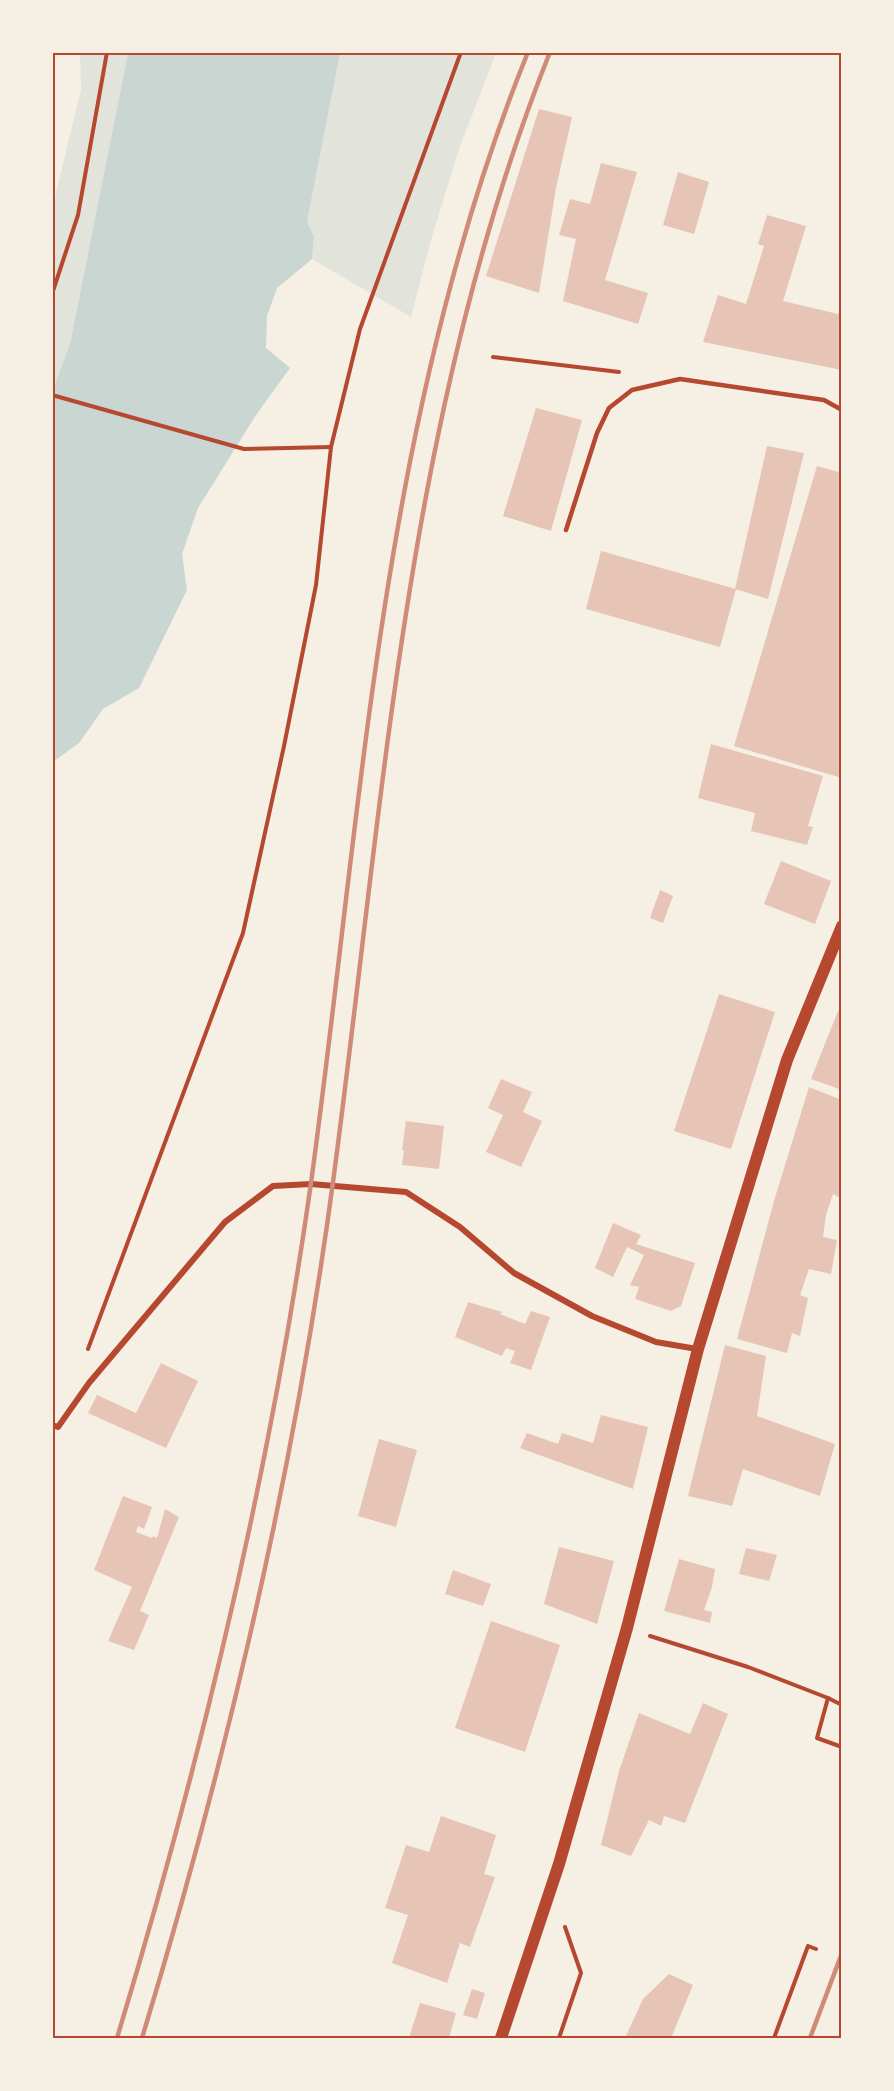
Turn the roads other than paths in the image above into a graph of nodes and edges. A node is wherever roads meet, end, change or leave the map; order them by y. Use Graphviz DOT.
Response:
graph roads {
  1 [pos="842,410"];
  2 [pos="566,530"];
  3 [pos="842,926"];
  4 [pos="698,1349"];
  5 [pos="52,1425"];
  6 [pos="501,2038"];
  1 -- 2 [label="lane"];
  3 -- 4 [label="main road"];
  4 -- 5 [label="street"];
  4 -- 6 [label="main road"];
}
